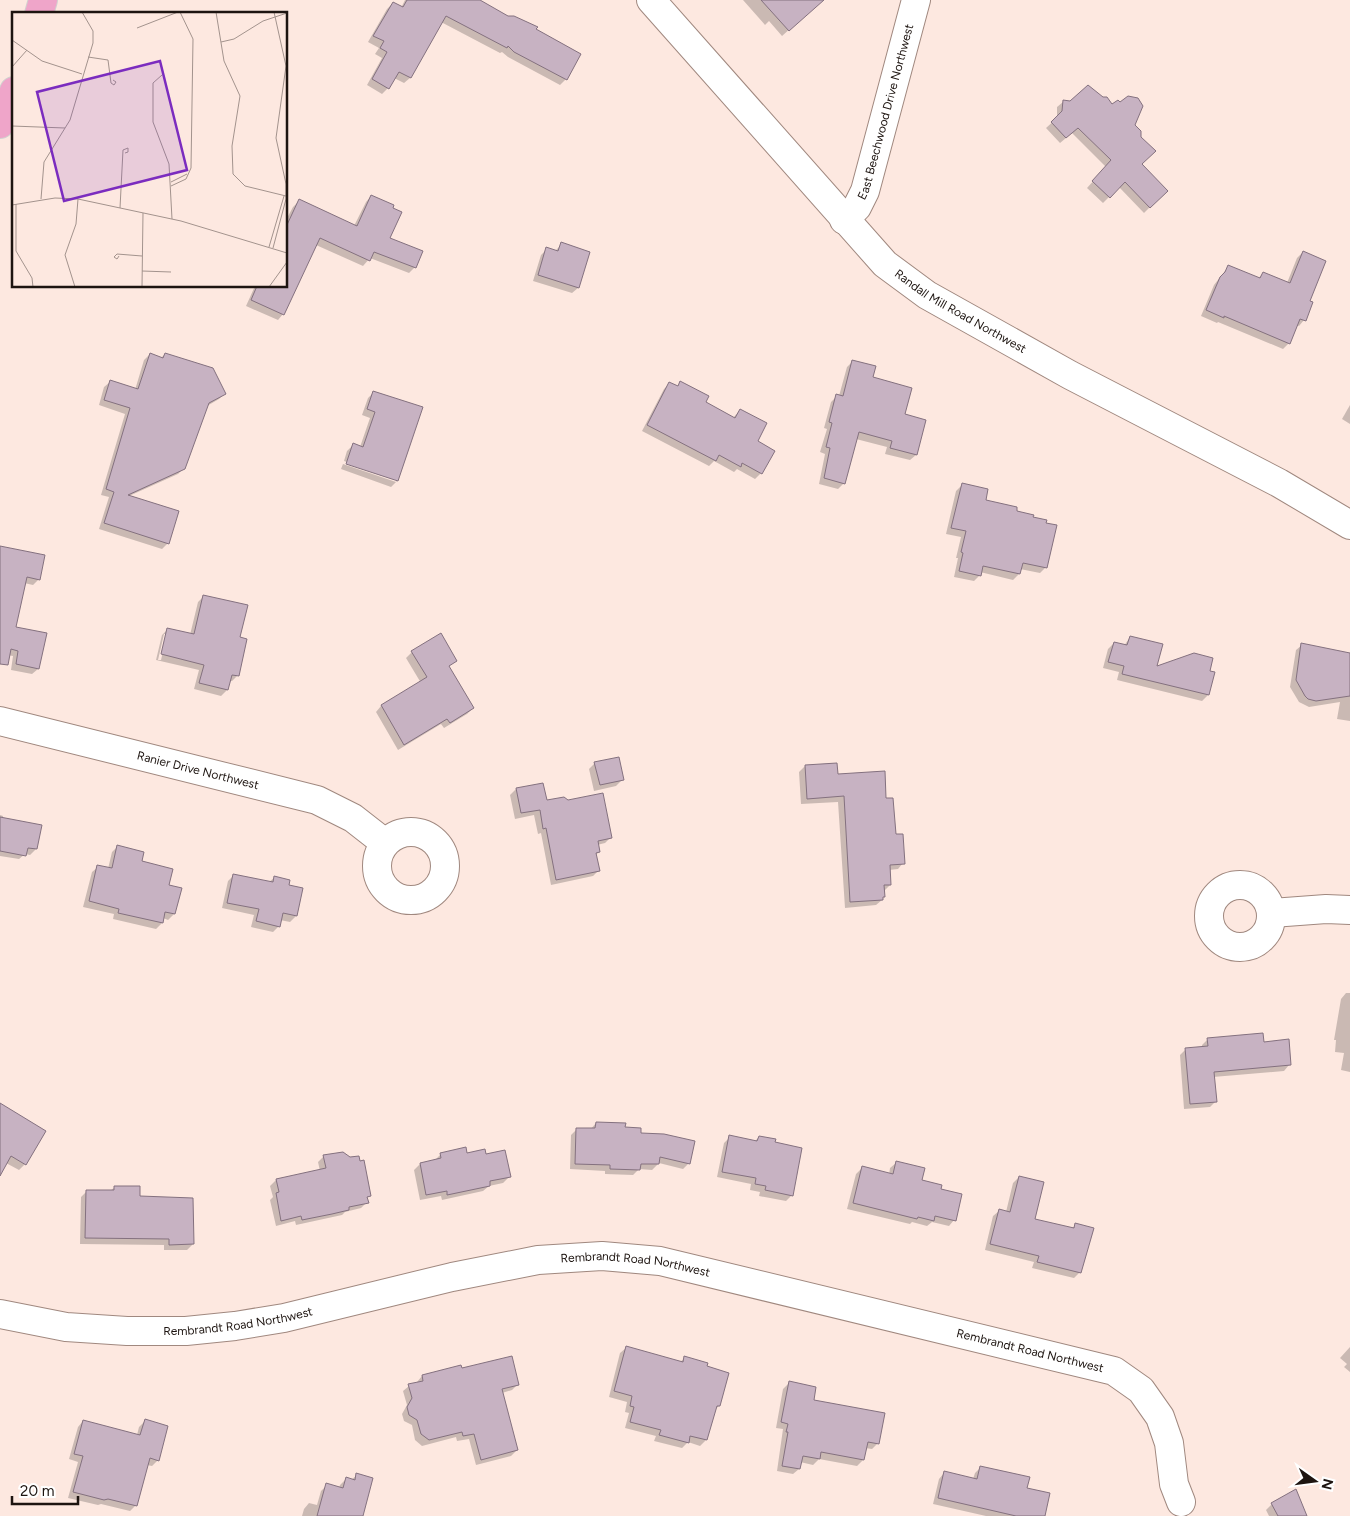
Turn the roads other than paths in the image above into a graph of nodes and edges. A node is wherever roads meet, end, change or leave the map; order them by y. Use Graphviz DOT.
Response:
graph roads {
  1 [pos="651,0"];
  2 [pos="916,0"];
  3 [pos="12,96"];
  4 [pos="0,124"];
  5 [pos="844,220"];
  6 [pos="1350,525"];
  7 [pos="0,721"];
  8 [pos="385,843"];
  9 [pos="1350,910"];
  10 [pos="1272,913"];
  11 [pos="0,1314"];
  12 [pos="1181,1502"];
  1 -- 5 [label="street, Randall Mill Road Northwest"];
  2 -- 5 [label="street, East Beechwood Drive Northwest"];
  3 -- 4 [label="main road"];
  5 -- 6 [label="street, Randall Mill Road Northwest"];
  7 -- 8 [label="street, Ranier Drive Northwest"];
  9 -- 10 [label="street"];
  11 -- 12 [label="street, Rembrandt Road Northwest"];
}
